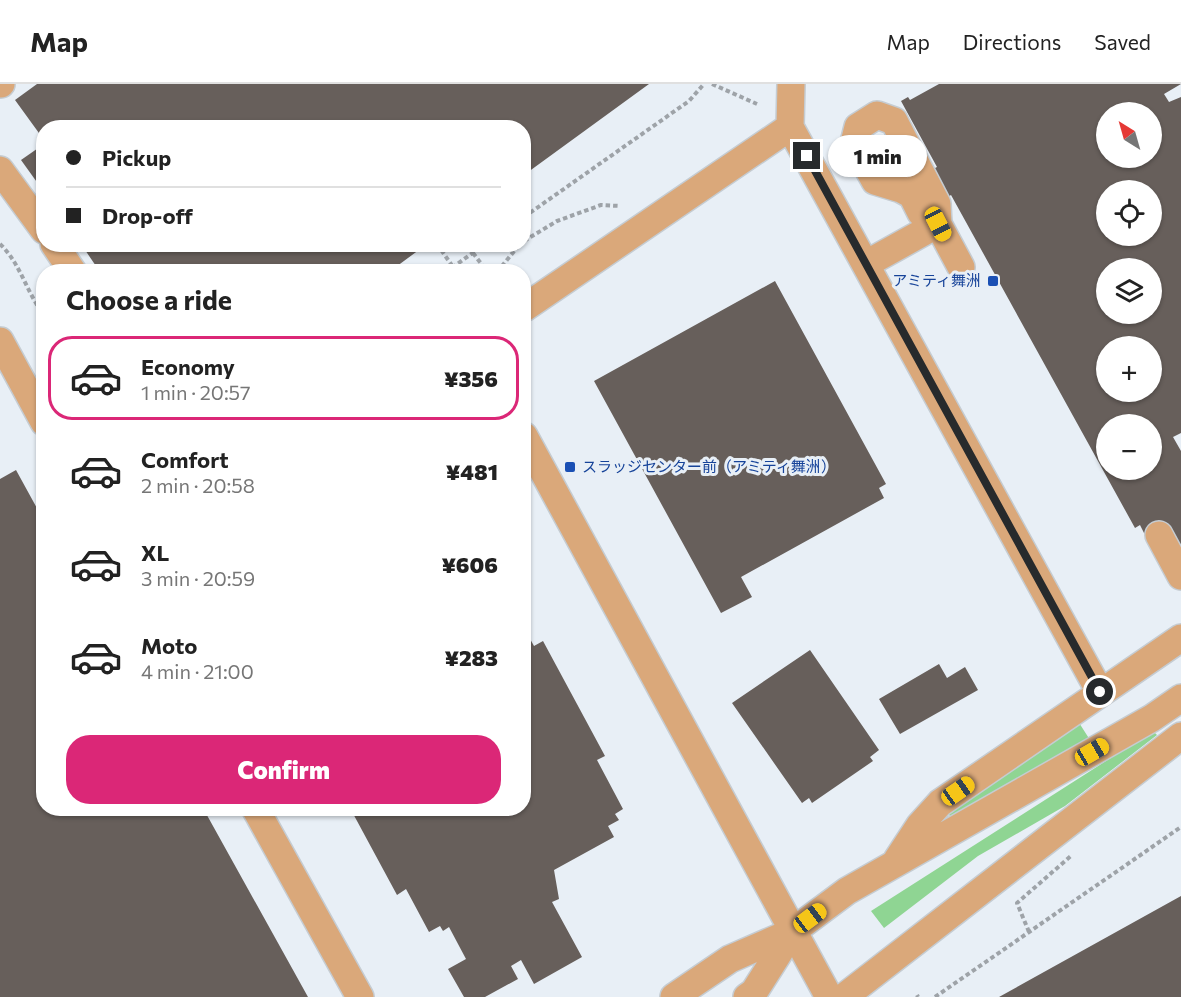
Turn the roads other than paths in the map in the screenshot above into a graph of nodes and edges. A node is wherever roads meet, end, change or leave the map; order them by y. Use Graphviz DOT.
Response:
graph roads {
  1 [pos="791,84"];
  2 [pos="790,127"];
  3 [pos="0,170"];
  4 [pos="36,219"];
  5 [pos="866,264"];
  6 [pos="961,267"];
  7 [pos="531,303"];
  8 [pos="0,341"];
  9 [pos="36,407"];
  10 [pos="531,449"];
  11 [pos="1159,535"];
  12 [pos="1181,576"];
  13 [pos="1181,638"];
  14 [pos="1100,692"];
  15 [pos="1181,698"];
  16 [pos="1175,740"];
  17 [pos="259,816"];
  18 [pos="893,866"];
  19 [pos="792,932"];
  20 [pos="360,997"];
  21 [pos="674,997"];
  22 [pos="747,997"];
  23 [pos="829,997"];
  24 [pos="844,997"];
  1 -- 2 [label="street"];
  2 -- 5 [label="street"];
  2 -- 7 [label="street"];
  3 -- 4 [label="street"];
  5 -- 6 [label="street"];
  5 -- 14 [label="street"];
  8 -- 9 [label="street"];
  10 -- 19 [label="street"];
  11 -- 12 [label="street"];
  13 -- 14 [label="street"];
  14 -- 18 [label="street"];
  15 -- 18 [label="street"];
  16 -- 24 [label="street"];
  17 -- 20 [label="street"];
  18 -- 19 [label="street"];
  19 -- 21 [label="street"];
  19 -- 22 [label="street"];
  19 -- 23 [label="street"];
}
